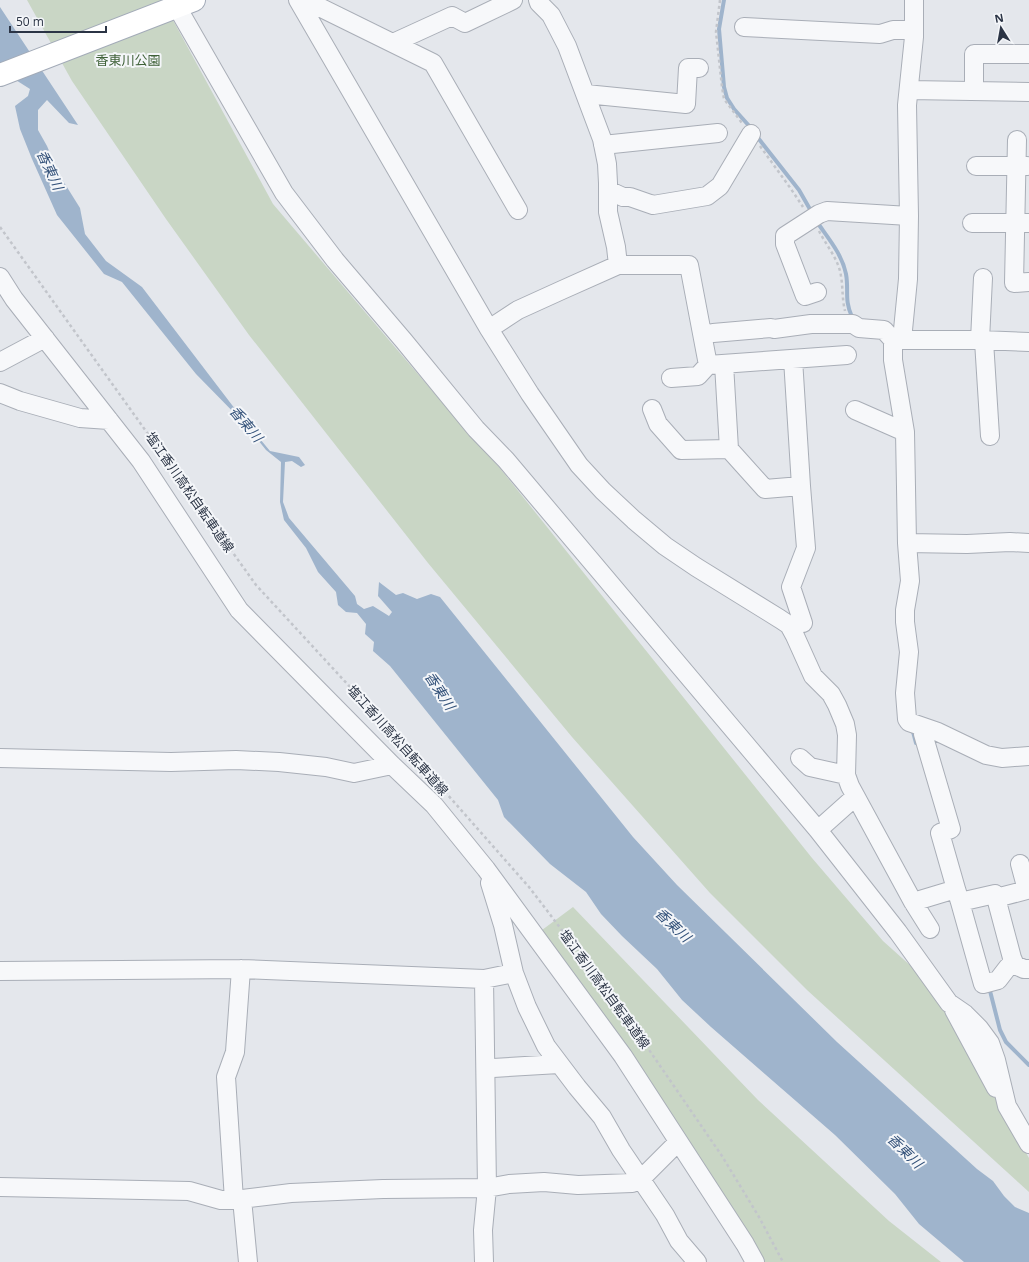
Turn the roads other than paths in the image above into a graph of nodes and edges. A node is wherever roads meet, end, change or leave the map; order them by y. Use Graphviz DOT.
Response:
graph roads {
  1 [pos="298,0"];
  2 [pos="304,0"];
  3 [pos="513,0"];
  4 [pos="538,0"];
  5 [pos="914,0"];
  6 [pos="179,4"];
  7 [pos="744,26"];
  8 [pos="914,30"];
  9 [pos="393,43"];
  10 [pos="1029,54"];
  11 [pos="699,68"];
  12 [pos="0,75"];
  13 [pos="909,90"];
  14 [pos="974,91"];
  15 [pos="1029,92"];
  16 [pos="586,94"];
  17 [pos="718,133"];
  18 [pos="751,134"];
  19 [pos="1017,140"];
  20 [pos="604,145"];
  21 [pos="976,166"];
  22 [pos="1023,166"];
  23 [pos="608,190"];
  24 [pos="518,210"];
  25 [pos="909,216"];
  26 [pos="972,223"];
  27 [pos="1022,223"];
  28 [pos="618,265"];
  29 [pos="0,278"];
  30 [pos="983,278"];
  31 [pos="1029,282"];
  32 [pos="817,292"];
  33 [pos="489,329"];
  34 [pos="703,336"];
  35 [pos="45,338"];
  36 [pos="898,340"];
  37 [pos="982,340"];
  38 [pos="1029,342"];
  39 [pos="847,355"];
  40 [pos="792,359"];
  41 [pos="0,362"];
  42 [pos="716,364"];
  43 [pos="671,378"];
  44 [pos="0,393"];
  45 [pos="652,409"];
  46 [pos="855,410"];
  47 [pos="109,420"];
  48 [pos="905,432"];
  49 [pos="990,436"];
  50 [pos="729,449"];
  51 [pos="801,486"];
  52 [pos="911,543"];
  53 [pos="1029,543"];
  54 [pos="803,623"];
  55 [pos="916,724"];
  56 [pos="1029,756"];
  57 [pos="0,758"];
  58 [pos="800,758"];
  59 [pos="392,765"];
  60 [pos="846,775"];
  61 [pos="856,797"];
  62 [pos="818,830"];
  63 [pos="1020,864"];
  64 [pos="486,869"];
  65 [pos="962,898"];
  66 [pos="996,898"];
  67 [pos="913,902"];
  68 [pos="930,929"];
  69 [pos="1022,967"];
  70 [pos="241,969"];
  71 [pos="0,971"];
  72 [pos="514,974"];
  73 [pos="484,979"];
  74 [pos="560,1064"];
  75 [pos="493,1068"];
  76 [pos="678,1142"];
  77 [pos="1029,1144"];
  78 [pos="641,1179"];
  79 [pos="0,1187"];
  80 [pos="487,1188"];
  81 [pos="238,1200"];
  82 [pos="248,1262"];
  83 [pos="484,1262"];
  84 [pos="697,1262"];
  85 [pos="754,1262"];
  1 -- 33 [label="street"];
  2 -- 9 [label="street"];
  3 -- 9 [label="street"];
  4 -- 16 [label="street"];
  5 -- 8 [label="street"];
  6 -- 12 [label="main road"];
  6 -- 62 [label="street"];
  7 -- 8 [label="street"];
  8 -- 13 [label="street"];
  9 -- 24 [label="street"];
  10 -- 14 [label="street"];
  11 -- 16 [label="street"];
  13 -- 14 [label="street"];
  13 -- 25 [label="street"];
  14 -- 15 [label="street"];
  16 -- 20 [label="street"];
  17 -- 20 [label="street"];
  18 -- 23 [label="street"];
  19 -- 22 [label="street"];
  20 -- 23 [label="street"];
  21 -- 22 [label="street"];
  22 -- 27 [label="street"];
  23 -- 28 [label="street"];
  25 -- 32 [label="street"];
  25 -- 36 [label="street"];
  26 -- 27 [label="street"];
  27 -- 31 [label="street"];
  28 -- 33 [label="street"];
  28 -- 34 [label="street"];
  29 -- 35 [label="street"];
  30 -- 37 [label="street"];
  33 -- 60 [label="street"];
  34 -- 36 [label="street"];
  34 -- 42 [label="street"];
  35 -- 41 [label="street"];
  35 -- 47 [label="street"];
  36 -- 37 [label="street"];
  36 -- 48 [label="street"];
  37 -- 38 [label="street"];
  37 -- 49 [label="street"];
  39 -- 40 [label="street"];
  40 -- 42 [label="street"];
  40 -- 51 [label="street"];
  42 -- 43 [label="street"];
  42 -- 50 [label="street"];
  44 -- 47 [label="street"];
  45 -- 50 [label="street"];
  46 -- 48 [label="street"];
  47 -- 59 [label="street"];
  48 -- 52 [label="street"];
  50 -- 51 [label="street"];
  51 -- 54 [label="street"];
  52 -- 53 [label="street"];
  52 -- 55 [label="street"];
  55 -- 56 [label="street"];
  55 -- 65 [label="street"];
  57 -- 59 [label="street"];
  58 -- 60 [label="street"];
  59 -- 64 [label="street"];
  60 -- 61 [label="street"];
  61 -- 62 [label="street"];
  61 -- 67 [label="street"];
  62 -- 77 [label="street"];
  63 -- 66 [label="street"];
  64 -- 72 [label="street"];
  64 -- 76 [label="street"];
  65 -- 66 [label="street"];
  65 -- 67 [label="street"];
  65 -- 69 [label="street"];
  66 -- 69 [label="street"];
  67 -- 68 [label="street"];
  70 -- 71 [label="street"];
  70 -- 73 [label="street"];
  70 -- 81 [label="street"];
  72 -- 73 [label="street"];
  72 -- 74 [label="street"];
  73 -- 80 [label="street"];
  74 -- 75 [label="street"];
  74 -- 78 [label="street"];
  76 -- 78 [label="street"];
  76 -- 85 [label="street"];
  78 -- 80 [label="street"];
  78 -- 84 [label="street"];
  79 -- 81 [label="street"];
  80 -- 81 [label="street"];
  80 -- 83 [label="street"];
  81 -- 82 [label="street"];
}
